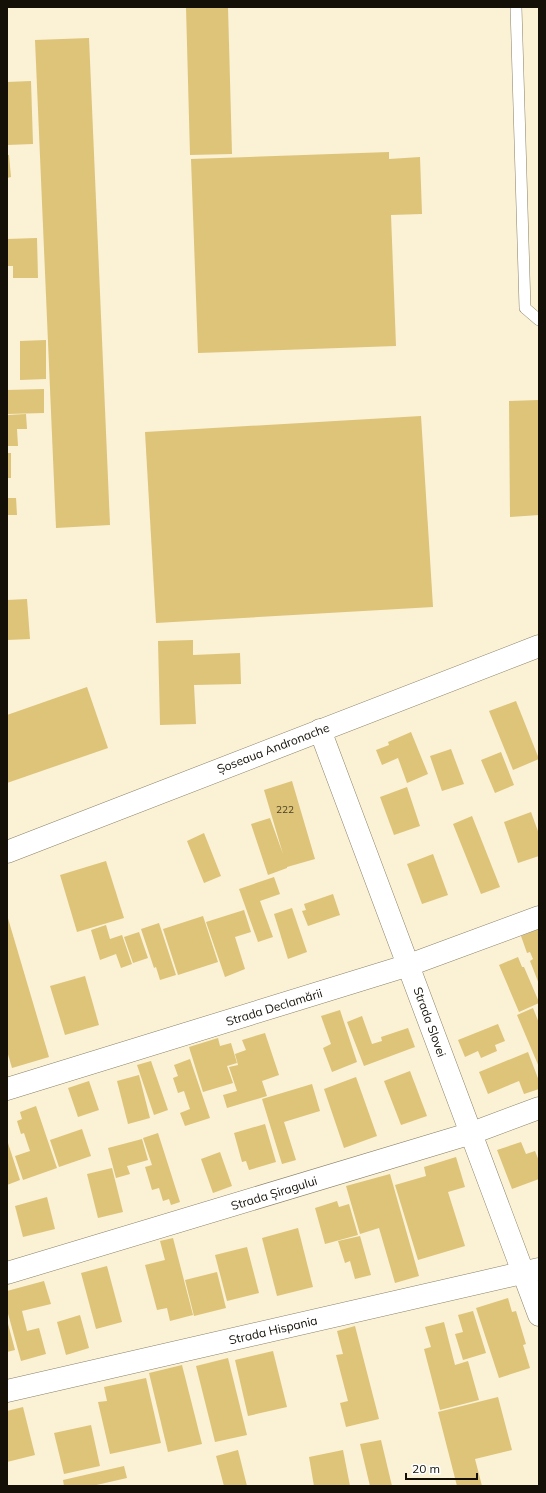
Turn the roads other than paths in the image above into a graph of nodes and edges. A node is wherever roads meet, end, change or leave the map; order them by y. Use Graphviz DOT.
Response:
graph roads {
  1 [pos="516,7"];
  2 [pos="539,320"];
  3 [pos="539,646"];
  4 [pos="320,730"];
  5 [pos="7,852"];
  6 [pos="539,917"];
  7 [pos="409,965"];
  8 [pos="7,1089"];
  9 [pos="539,1108"];
  10 [pos="472,1133"];
  11 [pos="531,1271"];
  12 [pos="7,1273"];
  13 [pos="539,1315"];
  14 [pos="7,1391"];
  1 -- 2 [label="lane"];
  3 -- 4 [label="street, Șoseaua Andronache"];
  4 -- 5 [label="street, Șoseaua Andronache"];
  4 -- 7 [label="street, Strada Slovei"];
  6 -- 7 [label="street, Strada Declamării"];
  7 -- 8 [label="street, Strada Declamării"];
  7 -- 10 [label="street, Strada Slovei"];
  9 -- 10 [label="street, Strada Șiragului"];
  10 -- 11 [label="street, Strada Slovei"];
  10 -- 12 [label="street, Strada Șiragului"];
  11 -- 13 [label="street, Strada Slovei"];
  11 -- 14 [label="street, Strada Hispania"];
}
